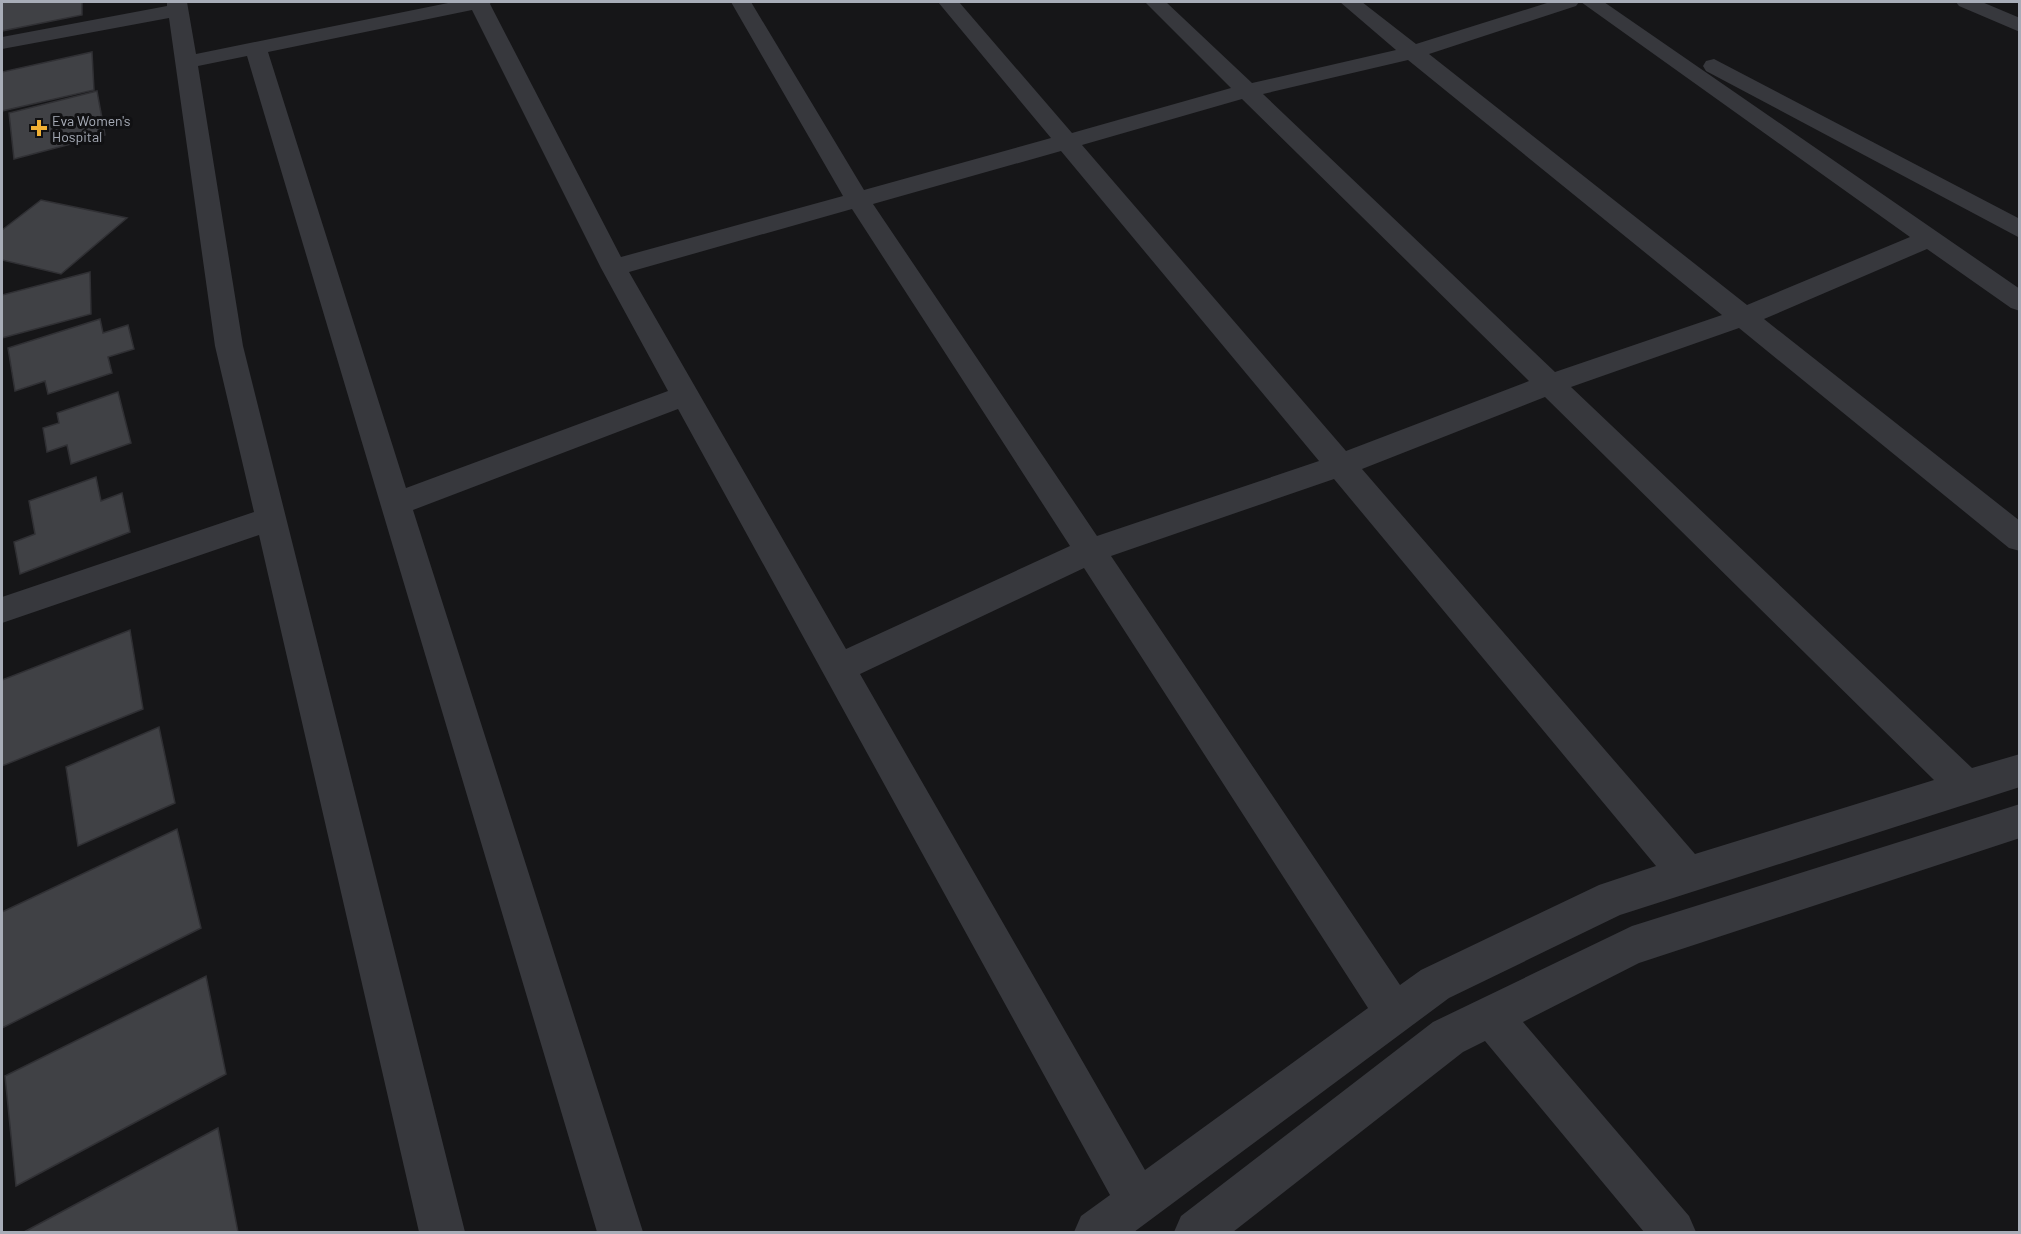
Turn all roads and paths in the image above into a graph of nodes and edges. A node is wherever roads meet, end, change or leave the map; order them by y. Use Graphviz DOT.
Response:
graph roads {
  1 [pos="480,2"];
  2 [pos="741,2"];
  3 [pos="948,2"];
  4 [pos="1155,2"];
  5 [pos="1350,2"];
  6 [pos="1569,2"];
  7 [pos="1592,2"];
  8 [pos="1966,2"];
  9 [pos="178,6"];
  10 [pos="2019,26"];
  11 [pos="2,43"];
  12 [pos="255,46"];
  13 [pos="1413,52"];
  14 [pos="186,62"];
  15 [pos="1247,91"];
  16 [pos="1066,142"];
  17 [pos="858,200"];
  18 [pos="2019,230"];
  19 [pos="1929,239"];
  20 [pos="615,268"];
  21 [pos="2019,302"];
  22 [pos="1744,317"];
  23 [pos="1550,384"];
  24 [pos="686,395"];
  25 [pos="1340,465"];
  26 [pos="396,504"];
  27 [pos="270,519"];
  28 [pos="2019,540"];
  29 [pos="1090,551"];
  30 [pos="2,610"];
  31 [pos="839,668"];
  32 [pos="2019,770"];
  33 [pos="1967,788"];
  34 [pos="2019,821"];
  35 [pos="1688,875"];
  36 [pos="1395,1013"];
  37 [pos="1491,1016"];
  38 [pos="1138,1202"];
  39 [pos="442,1233"];
  40 [pos="620,1233"];
  41 [pos="1096,1233"];
  42 [pos="1197,1233"];
  43 [pos="1673,1233"];
  1 -- 12 [label="street"];
  1 -- 20 [label="street"];
  2 -- 17 [label="street"];
  3 -- 16 [label="street"];
  4 -- 15 [label="street"];
  5 -- 13 [label="street"];
  6 -- 13 [label="street"];
  7 -- 18 [label="street"];
  7 -- 19 [label="street"];
  8 -- 10 [label="street"];
  9 -- 11 [label="street"];
  9 -- 14 [label="street"];
  12 -- 14 [label="street"];
  12 -- 26 [label="street"];
  13 -- 15 [label="street"];
  13 -- 22 [label="street"];
  14 -- 27 [label="street"];
  15 -- 16 [label="street"];
  15 -- 23 [label="street"];
  16 -- 17 [label="street"];
  16 -- 25 [label="street"];
  17 -- 20 [label="street"];
  17 -- 29 [label="street"];
  19 -- 21 [label="street"];
  19 -- 22 [label="street"];
  20 -- 24 [label="street"];
  22 -- 23 [label="street"];
  22 -- 28 [label="street"];
  23 -- 25 [label="street"];
  23 -- 33 [label="street"];
  24 -- 26 [label="street"];
  24 -- 31 [label="street"];
  25 -- 29 [label="street"];
  25 -- 35 [label="street"];
  26 -- 40 [label="street"];
  27 -- 30 [label="street"];
  27 -- 39 [label="street"];
  29 -- 31 [label="street"];
  29 -- 36 [label="street"];
  31 -- 38 [label="street"];
  32 -- 33 [label="street"];
  33 -- 35 [label="street"];
  34 -- 37 [label="street"];
  35 -- 36 [label="street"];
  36 -- 38 [label="street"];
  37 -- 42 [label="street"];
  37 -- 43 [label="street"];
  38 -- 41 [label="street"];
}
